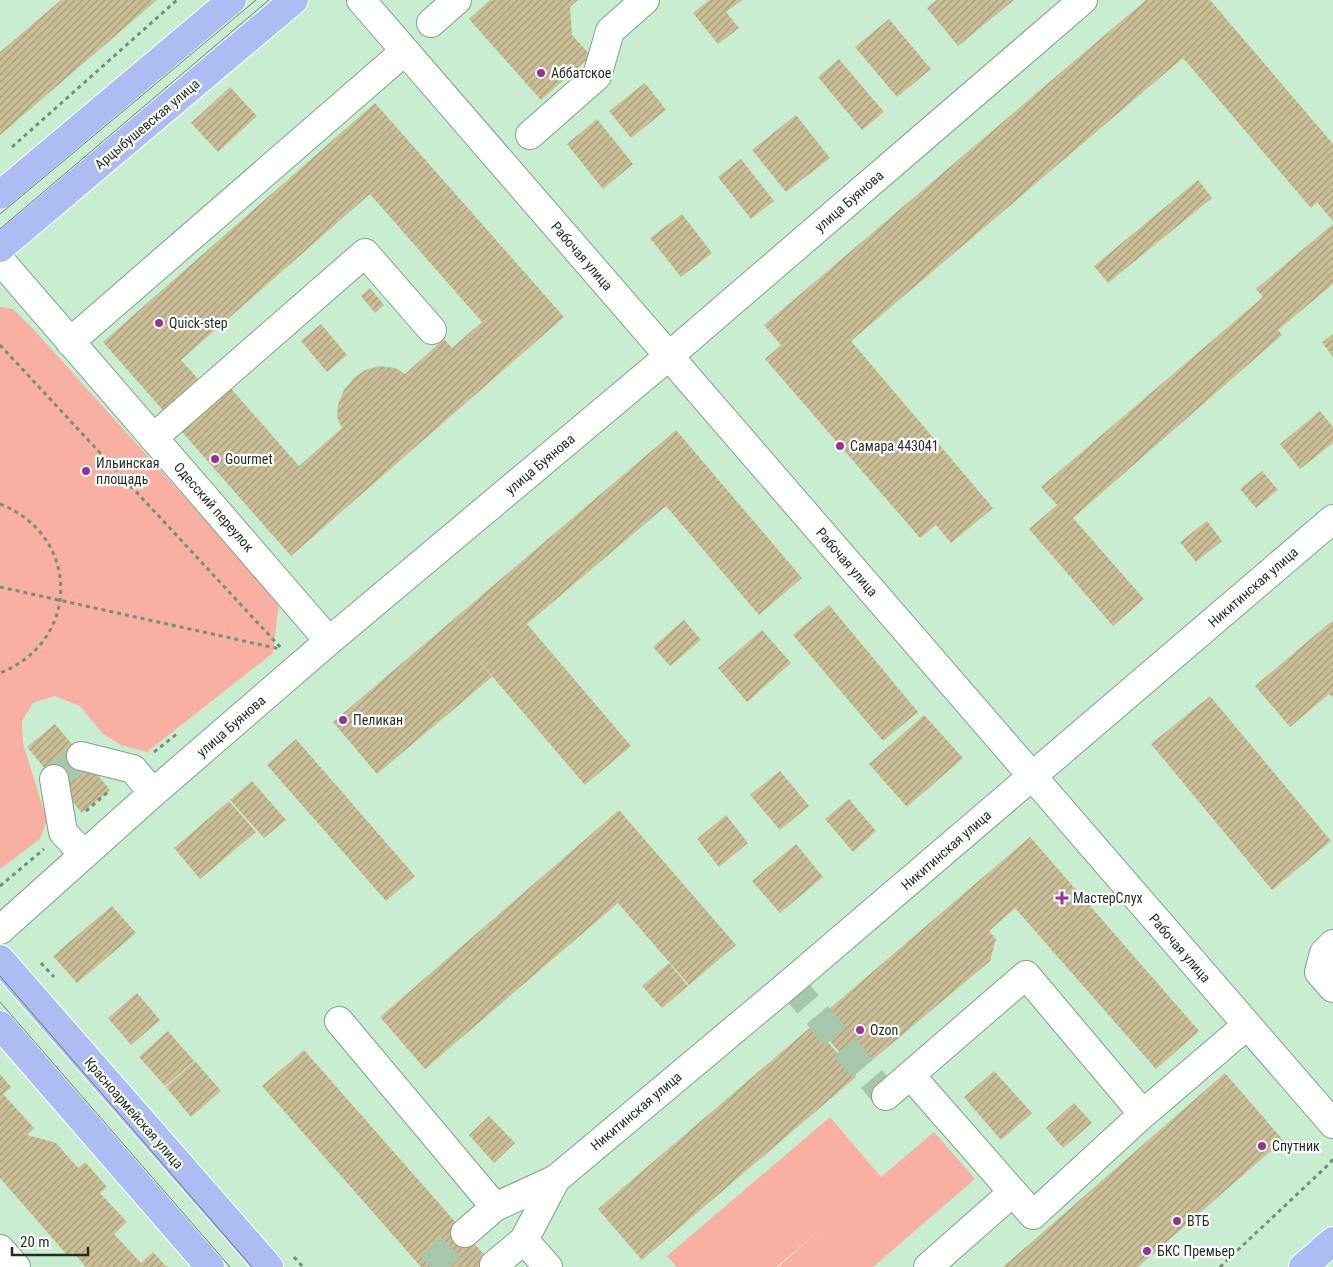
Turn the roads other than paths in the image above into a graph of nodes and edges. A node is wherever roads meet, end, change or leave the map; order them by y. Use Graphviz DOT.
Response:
graph roads {
  1 [pos="232,0"];
  2 [pos="294,0"];
  3 [pos="361,0"];
  4 [pos="457,0"];
  5 [pos="645,0"];
  6 [pos="1083,0"];
  7 [pos="431,23"];
  8 [pos="405,51"];
  9 [pos="530,135"];
  10 [pos="0,195"];
  11 [pos="0,248"];
  12 [pos="0,260"];
  13 [pos="432,330"];
  14 [pos="70,342"];
  15 [pos="669,356"];
  16 [pos="153,438"];
  17 [pos="1333,519"];
  18 [pos="330,641"];
  19 [pos="81,756"];
  20 [pos="1032,776"];
  21 [pos="54,779"];
  22 [pos="153,793"];
  23 [pos="84,855"];
  24 [pos="0,930"];
  25 [pos="1333,944"];
  26 [pos="0,959"];
  27 [pos="1333,988"];
  28 [pos="338,1021"];
  29 [pos="0,1025"];
  30 [pos="1247,1025"];
  31 [pos="911,1076"];
  32 [pos="886,1096"];
  33 [pos="1143,1114"];
  34 [pos="1333,1124"];
  35 [pos="556,1179"];
  36 [pos="1013,1192"];
  37 [pos="495,1207"];
  38 [pos="465,1233"];
  39 [pos="524,1240"];
  40 [pos="1333,1240"];
  41 [pos="0,1249"];
  42 [pos="494,1265"];
  43 [pos="16,1267"];
  44 [pos="210,1267"];
  45 [pos="268,1267"];
  46 [pos="548,1267"];
  47 [pos="928,1267"];
  48 [pos="1303,1267"];
  1 -- 10 [label="main road"];
  2 -- 11 [label="main road, Арцыбушевская улица"];
  3 -- 8 [label="street, Рабочая улица"];
  4 -- 7 [label="street"];
  5 -- 9 [label="street"];
  6 -- 15 [label="street, улица Буянова"];
  8 -- 14 [label="street"];
  8 -- 15 [label="street, Рабочая улица"];
  12 -- 14 [label="street, Одесский переулок"];
  13 -- 16 [label="street"];
  14 -- 16 [label="street, Одесский переулок"];
  15 -- 18 [label="street, улица Буянова"];
  15 -- 20 [label="street, Рабочая улица"];
  16 -- 18 [label="street, Одесский переулок"];
  17 -- 20 [label="street, Никитинская улица"];
  18 -- 22 [label="street, улица Буянова"];
  19 -- 22 [label="street"];
  20 -- 30 [label="street, Рабочая улица"];
  20 -- 35 [label="street, Никитинская улица"];
  21 -- 23 [label="street"];
  22 -- 23 [label="street, улица Буянова"];
  23 -- 24 [label="street, улица Буянова"];
  25 -- 27 [label="street"];
  26 -- 45 [label="main road, Красноармейская улица"];
  28 -- 37 [label="street"];
  29 -- 44 [label="main road"];
  30 -- 33 [label="street"];
  30 -- 34 [label="street, Рабочая улица"];
  31 -- 32 [label="street"];
  31 -- 33 [label="street"];
  31 -- 36 [label="street"];
  33 -- 36 [label="street"];
  35 -- 37 [label="street, Никитинская улица"];
  35 -- 39 [label="street, Никитинская улица"];
  36 -- 47 [label="street"];
  37 -- 38 [label="street, Никитинская улица"];
  39 -- 42 [label="street, Никитинская улица"];
  39 -- 46 [label="street"];
  40 -- 48 [label="main road"];
  41 -- 43 [label="street"];
}
